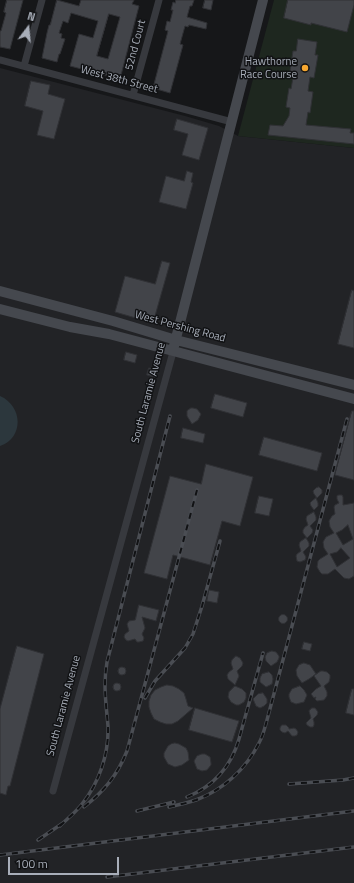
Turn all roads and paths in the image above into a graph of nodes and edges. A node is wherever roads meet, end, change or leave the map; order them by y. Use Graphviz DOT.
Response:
graph roads {
  1 [pos="42,0"];
  2 [pos="159,0"];
  3 [pos="263,0"];
  4 [pos="0,60"];
  5 [pos="24,66"];
  6 [pos="133,95"];
  7 [pos="232,122"];
  8 [pos="0,291"];
  9 [pos="0,309"];
  10 [pos="176,340"];
  11 [pos="173,352"];
  12 [pos="270,364"];
  13 [pos="267,375"];
  14 [pos="354,385"];
  15 [pos="354,399"];
  16 [pos="53,791"];
  1 -- 5 [label="street"];
  2 -- 6 [label="street, 52nd Court"];
  3 -- 7 [label="main road, South Laramie Avenue"];
  4 -- 5 [label="street, West 38th Street"];
  5 -- 6 [label="street, West 38th Street"];
  6 -- 7 [label="street, West 38th Street"];
  7 -- 10 [label="main road, South Laramie Avenue"];
  8 -- 10 [label="main road, West Pershing Road"];
  9 -- 11 [label="main road"];
  10 -- 11 [label="main road, South Laramie Avenue"];
  10 -- 12 [label="main road, West Pershing Road"];
  11 -- 13 [label="main road"];
  11 -- 16 [label="street, South Laramie Avenue"];
  12 -- 13 [label="main road"];
  12 -- 14 [label="main road, West Pershing Road"];
  13 -- 15 [label="main road"];
}
